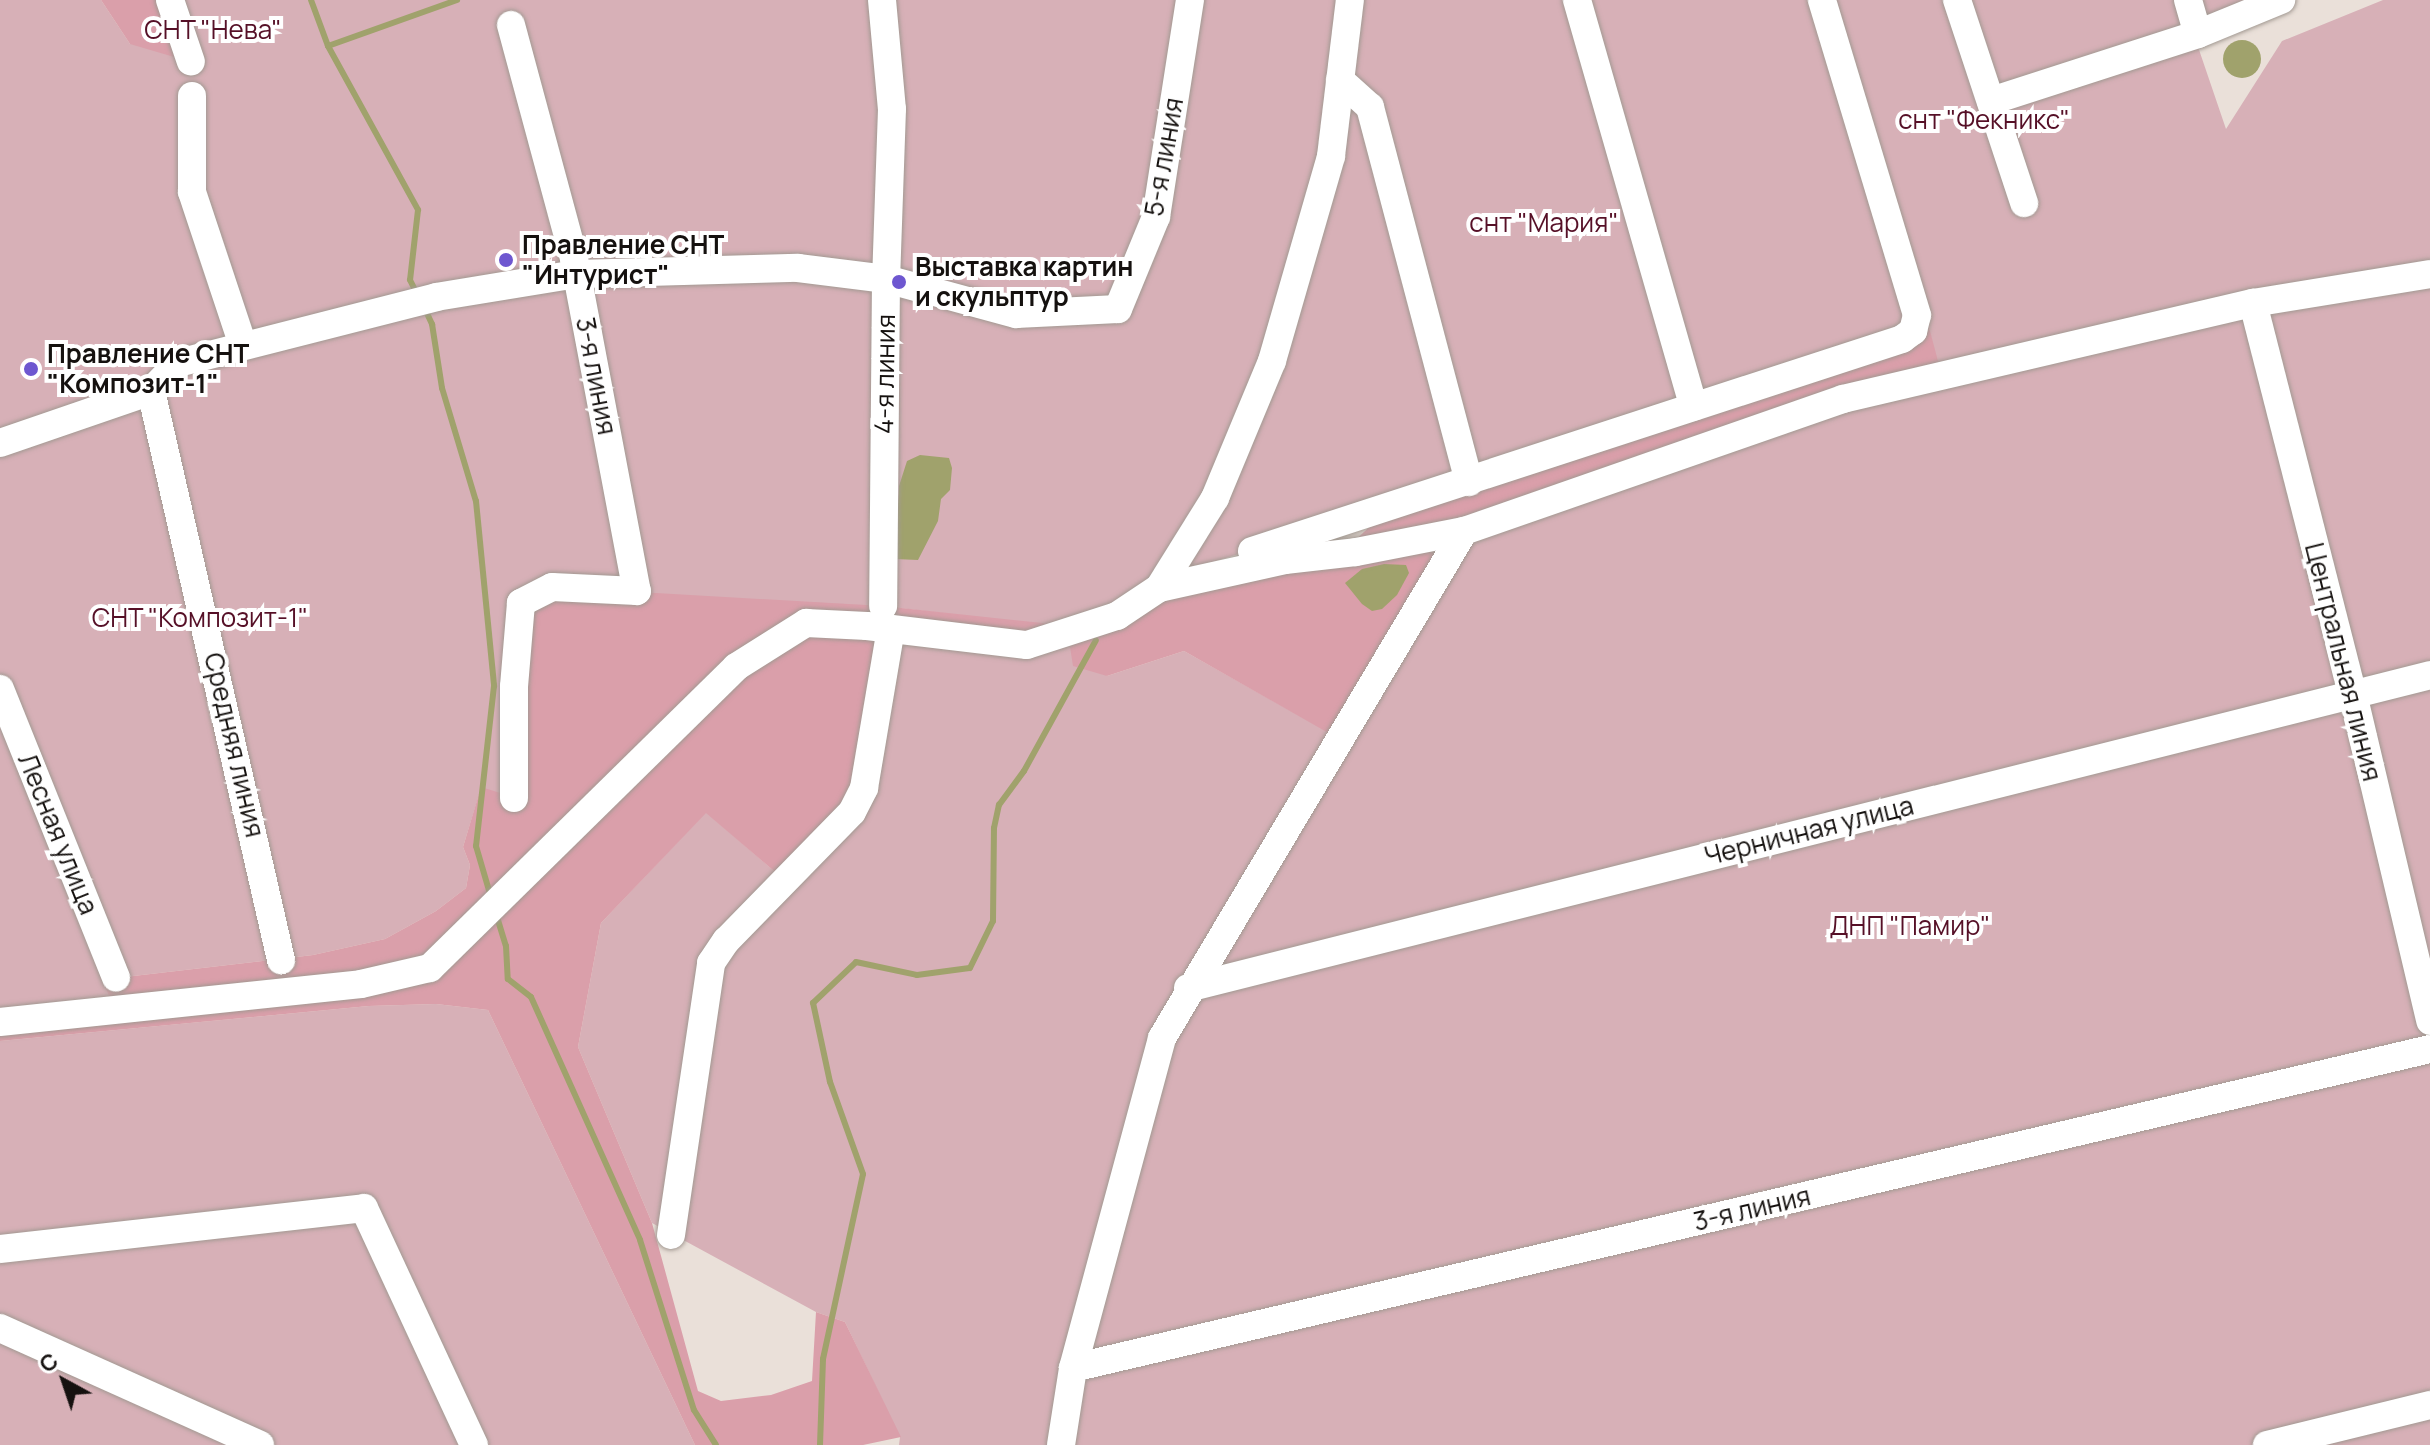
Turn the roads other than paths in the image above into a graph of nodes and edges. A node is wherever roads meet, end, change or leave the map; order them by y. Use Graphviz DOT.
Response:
graph roads {
  1 [pos="170,0"];
  2 [pos="882,0"];
  3 [pos="1190,0"];
  4 [pos="1350,0"];
  5 [pos="1577,0"];
  6 [pos="1822,0"];
  7 [pos="1957,0"];
  8 [pos="2188,0"];
  9 [pos="2281,0"];
  10 [pos="511,25"];
  11 [pos="2198,34"];
  12 [pos="191,62"];
  13 [pos="1340,80"];
  14 [pos="192,96"];
  15 [pos="1991,101"];
  16 [pos="2024,203"];
  17 [pos="577,274"];
  18 [pos="2430,274"];
  19 [pos="886,279"];
  20 [pos="2253,303"];
  21 [pos="243,345"];
  22 [pos="151,391"];
  23 [pos="1694,407"];
  24 [pos="0,443"];
  25 [pos="1469,482"];
  26 [pos="1464,531"];
  27 [pos="1162,583"];
  28 [pos="887,618"];
  29 [pos="2430,675"];
  30 [pos="0,689"];
  31 [pos="2353,694"];
  32 [pos="514,798"];
  33 [pos="281,960"];
  34 [pos="116,978"];
  35 [pos="1188,988"];
  36 [pos="2430,1021"];
  37 [pos="0,1022"];
  38 [pos="2430,1049"];
  39 [pos="671,1235"];
  40 [pos="0,1249"];
  41 [pos="0,1328"];
  42 [pos="1073,1368"];
  43 [pos="2430,1405"];
  44 [pos="260,1445"];
  45 [pos="474,1445"];
  46 [pos="1061,1445"];
  47 [pos="2267,1445"];
  1 -- 12 [label="street"];
  2 -- 19 [label="street, 4-я линия"];
  3 -- 19 [label="street, 5-я линия"];
  4 -- 13 [label="street"];
  5 -- 23 [label="street"];
  6 -- 23 [label="street"];
  7 -- 15 [label="street"];
  8 -- 11 [label="street"];
  9 -- 11 [label="street"];
  10 -- 17 [label="street, 3-я линия"];
  11 -- 15 [label="street"];
  13 -- 25 [label="street"];
  13 -- 27 [label="street"];
  14 -- 21 [label="street"];
  15 -- 16 [label="street"];
  17 -- 19 [label="street"];
  17 -- 21 [label="street"];
  17 -- 32 [label="street, 3-я линия"];
  18 -- 20 [label="street"];
  19 -- 28 [label="street, 4-я линия"];
  20 -- 26 [label="street"];
  20 -- 31 [label="street, Центральная линия"];
  21 -- 22 [label="street"];
  22 -- 24 [label="street"];
  22 -- 33 [label="street, Средняя линия"];
  23 -- 25 [label="street"];
  25 -- 27 [label="street"];
  26 -- 27 [label="street"];
  26 -- 35 [label="street"];
  27 -- 28 [label="street"];
  28 -- 37 [label="street"];
  28 -- 39 [label="street, 4-я линия"];
  29 -- 31 [label="street, Черничная улица"];
  30 -- 34 [label="street, Лесная улица"];
  31 -- 35 [label="street, Черничная улица"];
  31 -- 36 [label="street, Центральная линия"];
  35 -- 42 [label="street"];
  38 -- 42 [label="street, 3-я линия"];
  40 -- 45 [label="street"];
  41 -- 44 [label="street"];
  42 -- 46 [label="street"];
  43 -- 47 [label="street"];
}
